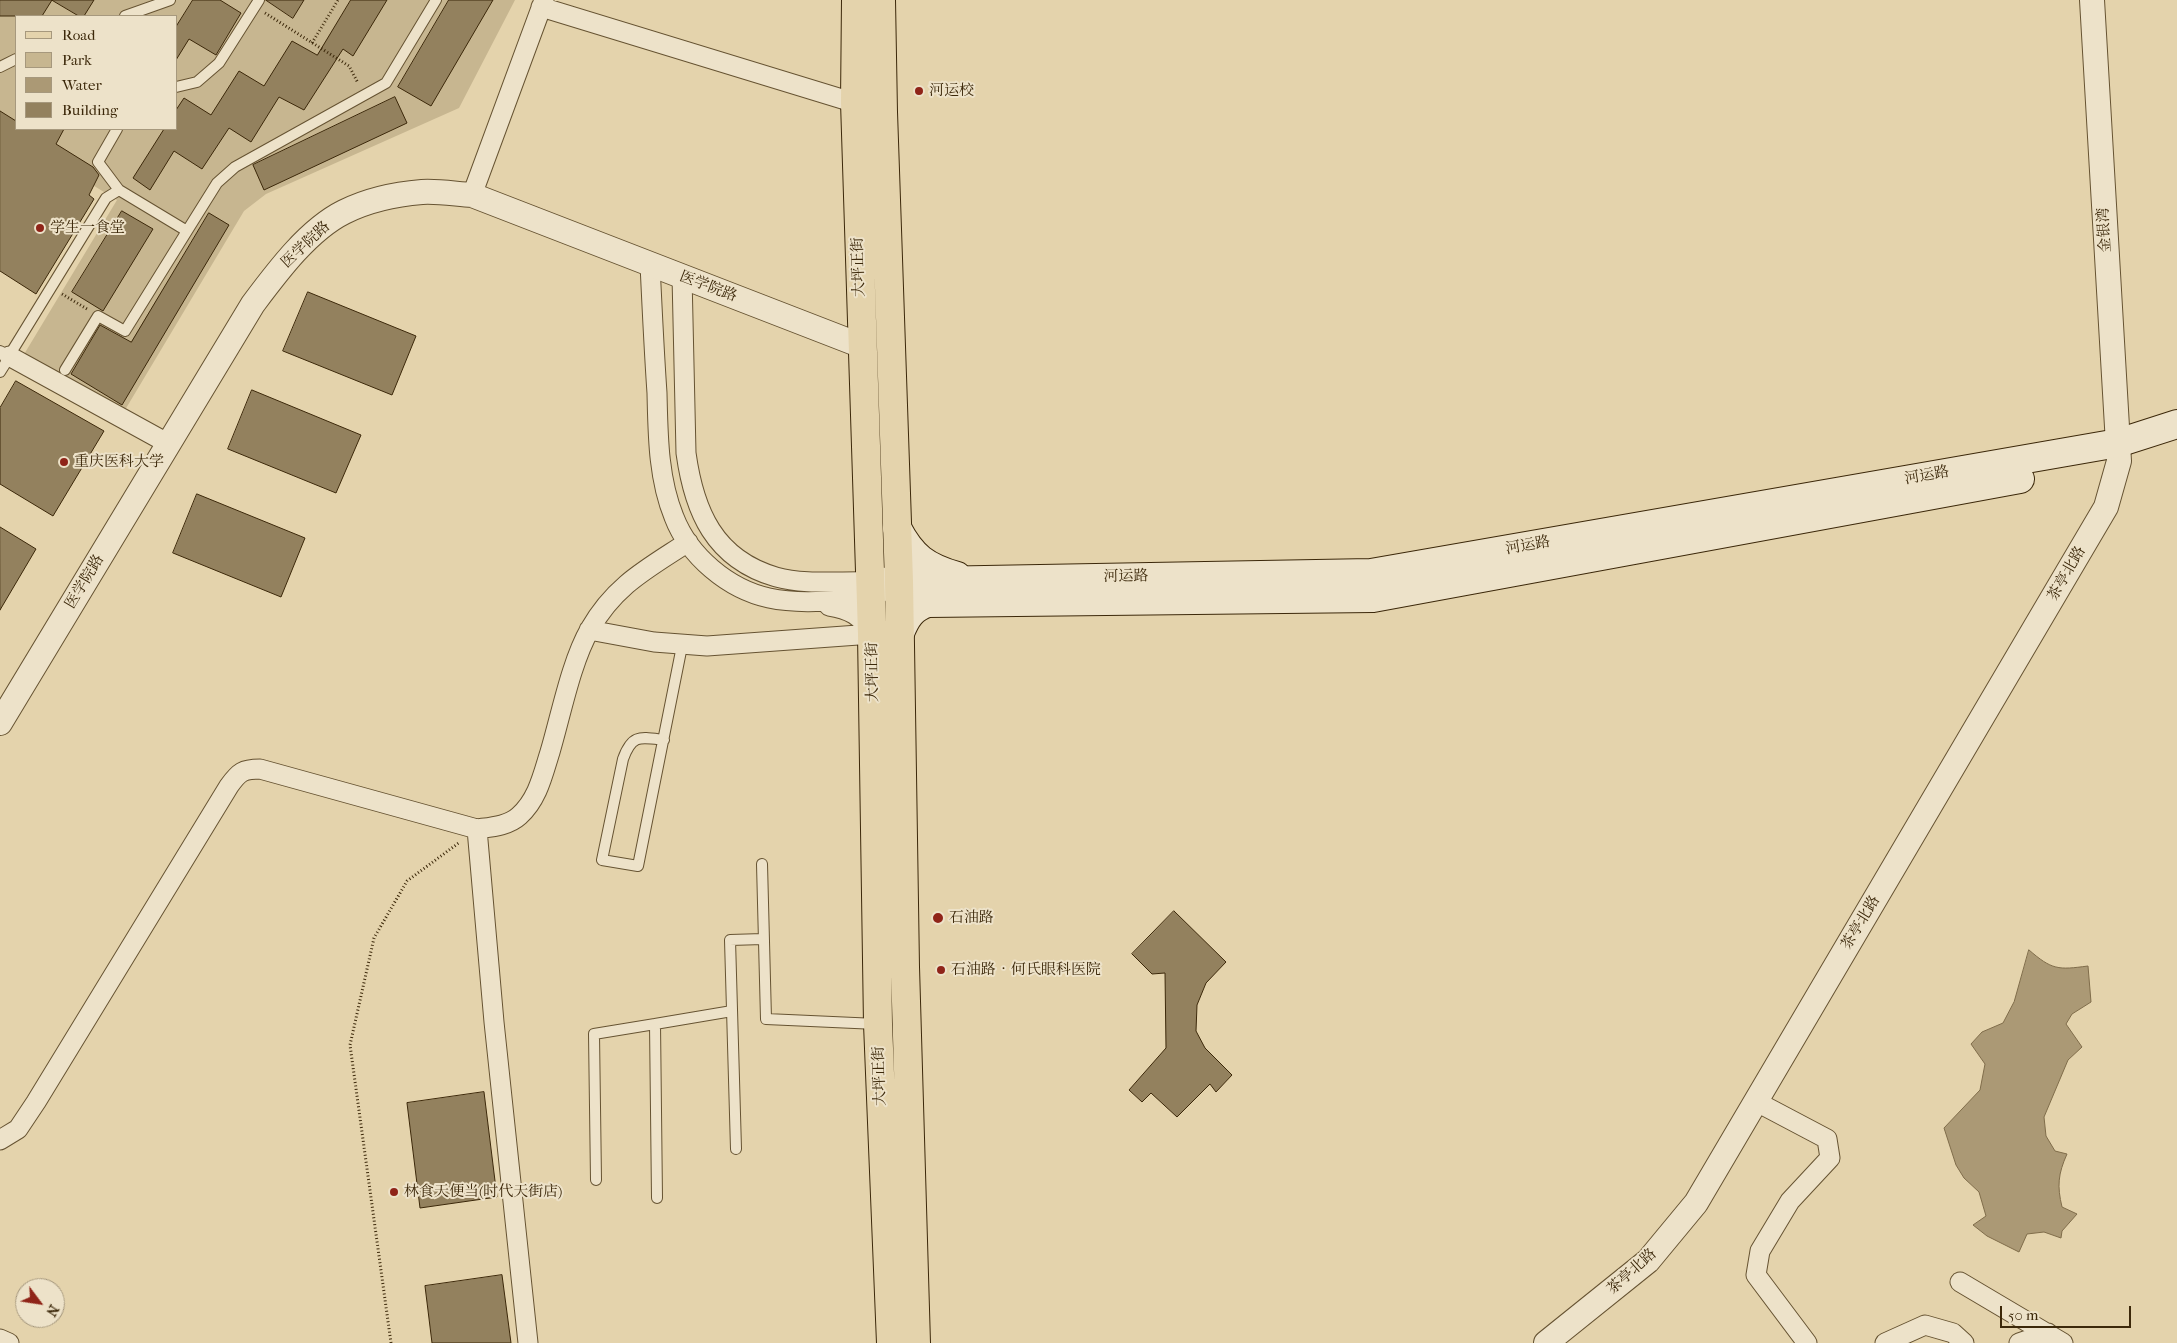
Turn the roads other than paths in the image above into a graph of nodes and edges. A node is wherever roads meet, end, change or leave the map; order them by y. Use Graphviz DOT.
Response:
graph roads {
  1 [pos="170,0"];
  2 [pos="436,0"];
  3 [pos="856,0"];
  4 [pos="881,0"];
  5 [pos="2092,0"];
  6 [pos="257,4"];
  7 [pos="542,4"];
  8 [pos="128,15"];
  9 [pos="15,60"];
  10 [pos="0,67"];
  11 [pos="178,87"];
  12 [pos="855,102"];
  13 [pos="883,112"];
  14 [pos="116,130"];
  15 [pos="119,190"];
  16 [pos="472,195"];
  17 [pos="188,231"];
  18 [pos="650,264"];
  19 [pos="682,276"];
  20 [pos="862,346"];
  21 [pos="3,360"];
  22 [pos="65,370"];
  23 [pos="2177,424"];
  24 [pos="2177,443"];
  25 [pos="169,444"];
  26 [pos="2119,452"];
  27 [pos="897,528"];
  28 [pos="688,542"];
  29 [pos="973,580"];
  30 [pos="899,581"];
  31 [pos="871,591"];
  32 [pos="791,601"];
  33 [pos="589,630"];
  34 [pos="900,633"];
  35 [pos="872,634"];
  36 [pos="682,646"];
  37 [pos="0,723"];
  38 [pos="664,740"];
  39 [pos="476,829"];
  40 [pos="762,864"];
  41 [pos="763,939"];
  42 [pos="732,1011"];
  43 [pos="655,1024"];
  44 [pos="878,1024"];
  45 [pos="1755,1100"];
  46 [pos="0,1140"];
  47 [pos="736,1149"];
  48 [pos="596,1180"];
  49 [pos="657,1198"];
  50 [pos="1960,1282"];
  51 [pos="2055,1338"];
  52 [pos="0,1339"];
  53 [pos="10,1343"];
  54 [pos="528,1343"];
  55 [pos="891,1343"];
  56 [pos="916,1343"];
  57 [pos="1546,1343"];
  58 [pos="1808,1343"];
  59 [pos="1885,1343"];
  60 [pos="1964,1343"];
  61 [pos="2019,1343"];
  1 -- 8 [label="lane"];
  2 -- 17 [label="lane"];
  3 -- 12 [label="main road, 大坪正街"];
  4 -- 13 [label="main road, 大坪正街"];
  5 -- 26 [label="street, 金银湾"];
  6 -- 11 [label="lane"];
  7 -- 12 [label="street"];
  7 -- 16 [label="street"];
  9 -- 10 [label="lane"];
  12 -- 13 [label="street"];
  12 -- 20 [label="main road, 大坪正街"];
  13 -- 27 [label="main road, 大坪正街"];
  14 -- 15 [label="lane"];
  15 -- 17 [label="lane"];
  15 -- 21 [label="lane"];
  16 -- 18 [label="street, 医学院路"];
  16 -- 25 [label="street, 医学院路"];
  17 -- 22 [label="lane"];
  18 -- 19 [label="street, 医学院路"];
  18 -- 28 [label="street"];
  19 -- 20 [label="street, 医学院路"];
  19 -- 31 [label="street"];
  20 -- 31 [label="main road, 大坪正街"];
  21 -- 25 [label="street"];
  23 -- 26 [label="main road, 河运路"];
  24 -- 26 [label="main road, 河运路"];
  25 -- 37 [label="street, 医学院路"];
  26 -- 29 [label="main road, 河运路"];
  26 -- 34 [label="main road, 河运路"];
  26 -- 45 [label="street, 茶亭北路"];
  27 -- 29 [label="main road"];
  27 -- 30 [label="main road, 大坪正街"];
  28 -- 32 [label="street"];
  28 -- 33 [label="street"];
  29 -- 30 [label="main road, 河运路"];
  30 -- 31 [label="main road, 河运路"];
  30 -- 34 [label="main road, 大坪正街"];
  31 -- 32 [label="street"];
  31 -- 35 [label="main road, 大坪正街"];
  32 -- 35 [label="street"];
  33 -- 36 [label="street"];
  33 -- 39 [label="street"];
  34 -- 56 [label="main road, 大坪正街"];
  35 -- 36 [label="street"];
  35 -- 44 [label="main road, 大坪正街"];
  36 -- 38 [label="lane"];
  38 -- 38 [label="lane"];
  39 -- 46 [label="street"];
  39 -- 54 [label="street"];
  40 -- 41 [label="lane"];
  41 -- 42 [label="lane"];
  41 -- 44 [label="lane"];
  42 -- 43 [label="lane"];
  42 -- 47 [label="lane"];
  43 -- 48 [label="lane"];
  43 -- 49 [label="lane"];
  44 -- 55 [label="main road, 大坪正街"];
  45 -- 57 [label="street, 茶亭北路"];
  45 -- 58 [label="street"];
  50 -- 51 [label="street"];
  51 -- 61 [label="street"];
  52 -- 53 [label="street"];
  59 -- 60 [label="street"];
}
